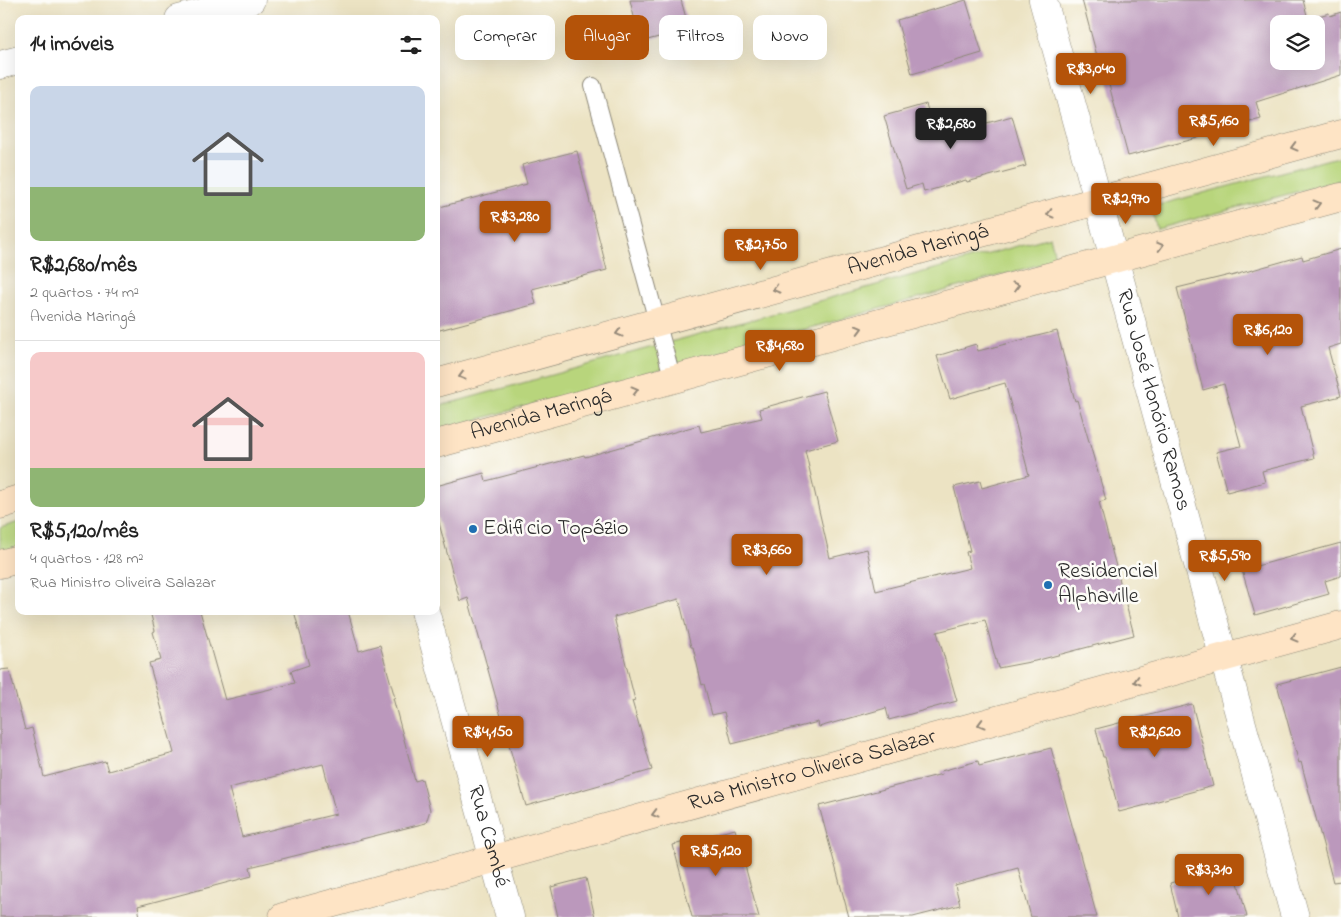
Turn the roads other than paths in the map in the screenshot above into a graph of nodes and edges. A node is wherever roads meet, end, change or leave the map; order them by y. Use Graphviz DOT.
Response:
graph roads {
  1 [pos="251,0"];
  2 [pos="256,0"];
  3 [pos="1043,0"];
  4 [pos="194,15"];
  5 [pos="260,15"];
  6 [pos="15,61"];
  7 [pos="0,65"];
  8 [pos="592,86"];
  9 [pos="1341,134"];
  10 [pos="1341,197"];
  11 [pos="1098,201"];
  12 [pos="1113,259"];
  13 [pos="658,322"];
  14 [pos="674,380"];
  15 [pos="440,382"];
  16 [pos="440,443"];
  17 [pos="15,500"];
  18 [pos="0,505"];
  19 [pos="15,560"];
  20 [pos="0,564"];
  21 [pos="426,615"];
  22 [pos="1341,625"];
  23 [pos="1224,657"];
  24 [pos="494,858"];
  25 [pos="283,917"];
  26 [pos="510,917"];
  27 [pos="1295,917"];
  1 -- 4 [label="street"];
  2 -- 5 [label="street"];
  3 -- 11 [label="street, Rua José Honório Ramos"];
  6 -- 7 [label="street"];
  8 -- 13 [label="lane"];
  9 -- 11 [label="street, Avenida Maringá, one-way"];
  12 -- 10 [label="street, Avenida Maringá, one-way"];
  11 -- 12 [label="street, Rua José Honório Ramos"];
  11 -- 13 [label="street, Avenida Maringá, one-way"];
  14 -- 12 [label="street, Avenida Maringá, one-way"];
  12 -- 23 [label="street, Rua José Honório Ramos"];
  13 -- 14 [label="lane"];
  13 -- 15 [label="street, Avenida Maringá, one-way"];
  16 -- 14 [label="street, Avenida Maringá, one-way"];
  17 -- 18 [label="street"];
  19 -- 20 [label="street"];
  21 -- 24 [label="street, Rua Cambé"];
  22 -- 23 [label="street, Rua Ministro Oliveira Salazar, one-way"];
  23 -- 24 [label="street, Rua Ministro Oliveira Salazar, one-way"];
  23 -- 27 [label="street, Rua José Honório Ramos"];
  24 -- 25 [label="street, Rua Ministro Oliveira Salazar"];
  24 -- 26 [label="street, Rua Cambé"];
}
